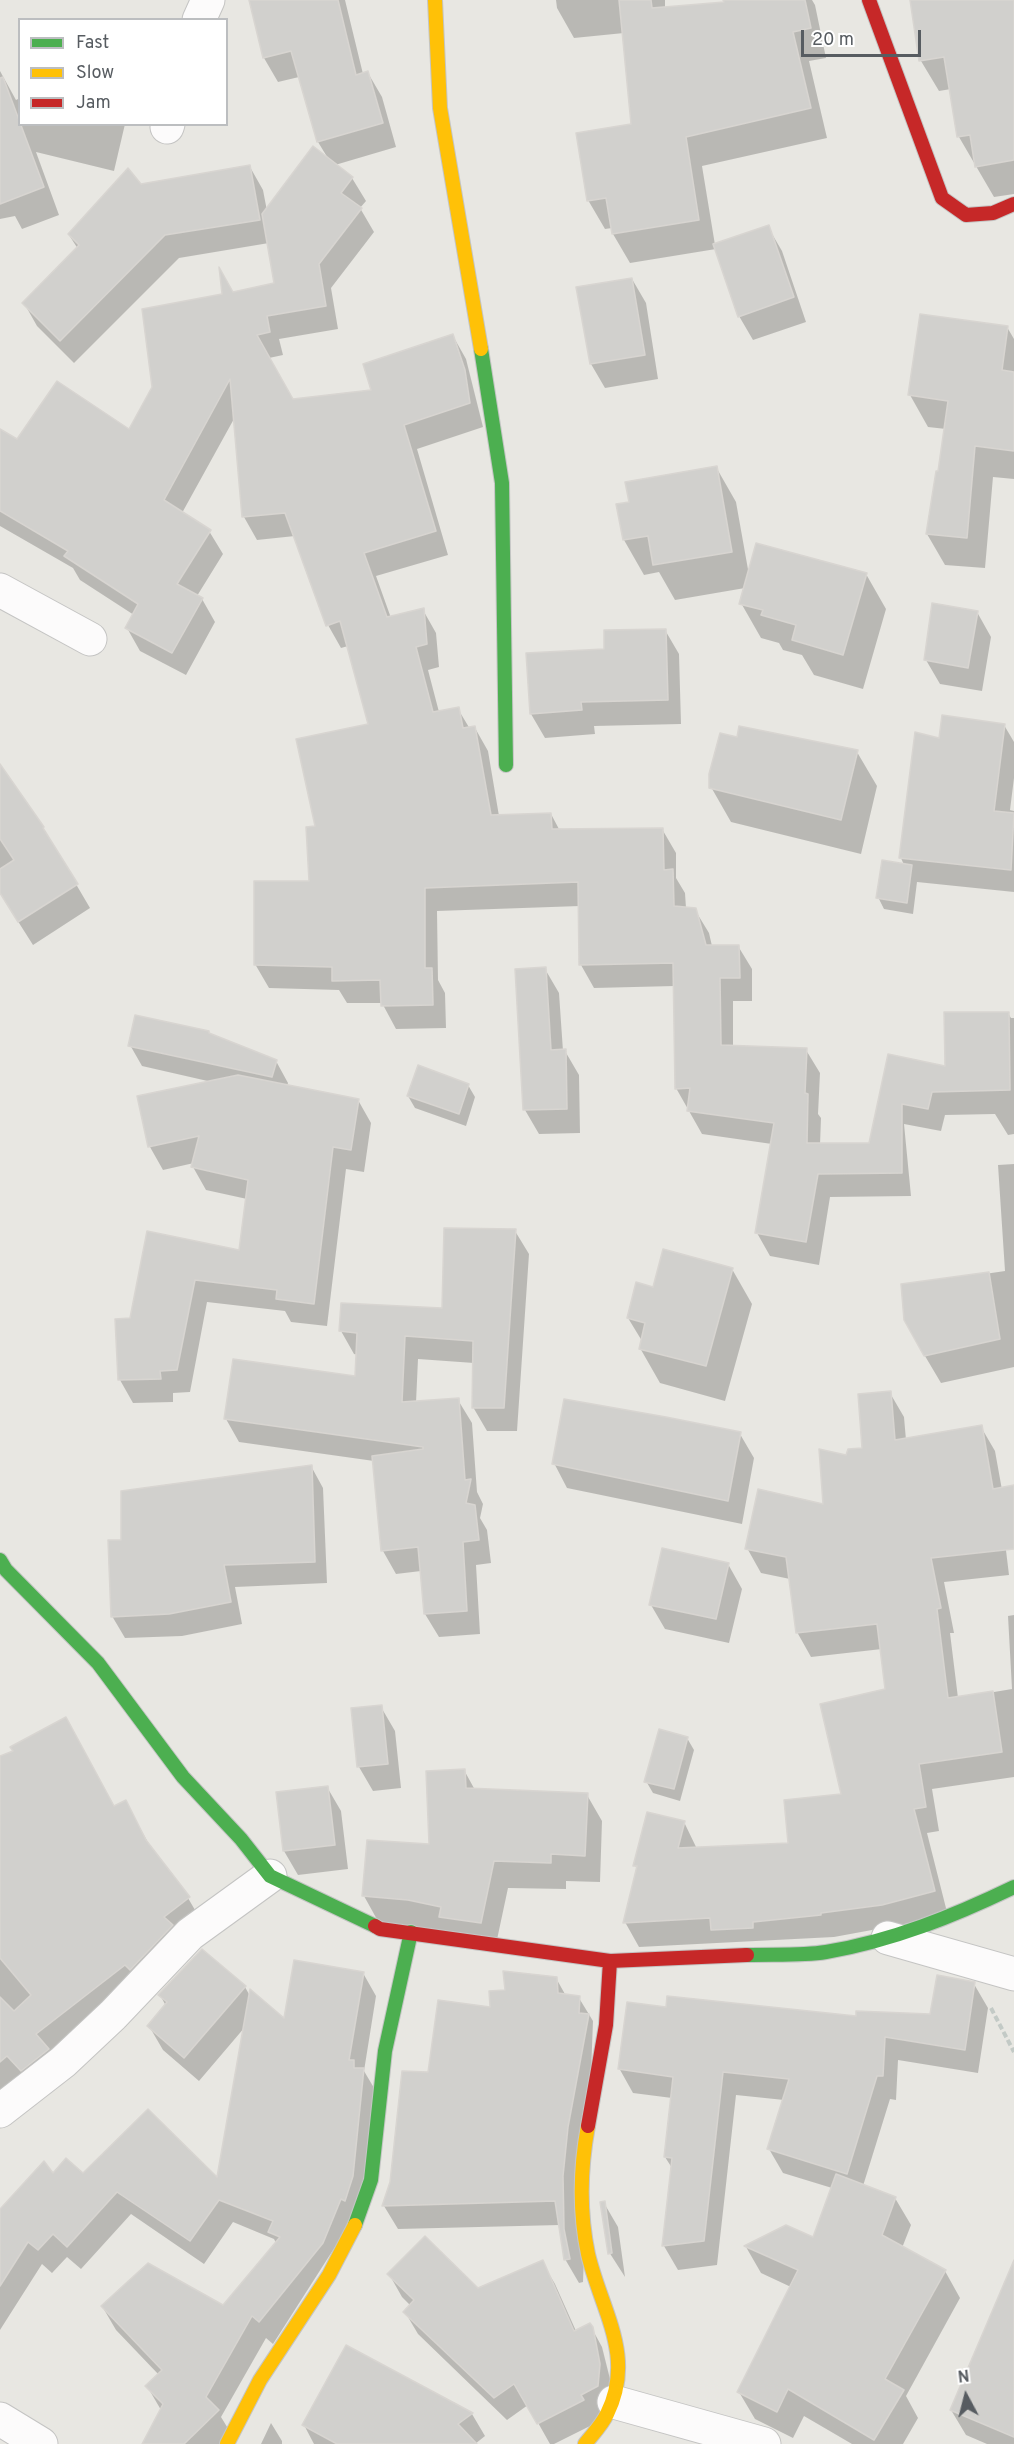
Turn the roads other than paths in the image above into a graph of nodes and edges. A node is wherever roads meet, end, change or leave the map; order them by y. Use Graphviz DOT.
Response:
graph roads {
  1 [pos="208,0"];
  2 [pos="435,0"];
  3 [pos="869,0"];
  4 [pos="200,18"];
  5 [pos="1014,204"];
  6 [pos="0,590"];
  7 [pos="90,639"];
  8 [pos="506,765"];
  9 [pos="0,1560"];
  10 [pos="270,1876"];
  11 [pos="1014,1887"];
  12 [pos="411,1932"];
  13 [pos="888,1938"];
  14 [pos="610,1961"];
  15 [pos="1014,1974"];
  16 [pos="0,2111"];
  17 [pos="614,2402"];
  18 [pos="0,2419"];
  19 [pos="41,2444"];
  20 [pos="227,2444"];
  21 [pos="585,2444"];
  22 [pos="764,2444"];
  1 -- 4 [label="street"];
  2 -- 8 [label="street"];
  3 -- 5 [label="street"];
  6 -- 7 [label="street"];
  9 -- 10 [label="street"];
  10 -- 12 [label="street"];
  10 -- 16 [label="street"];
  11 -- 13 [label="street"];
  12 -- 14 [label="street"];
  12 -- 20 [label="street"];
  13 -- 14 [label="street"];
  13 -- 15 [label="street"];
  14 -- 17 [label="street"];
  17 -- 21 [label="street"];
  17 -- 22 [label="street"];
  18 -- 19 [label="street"];
}
